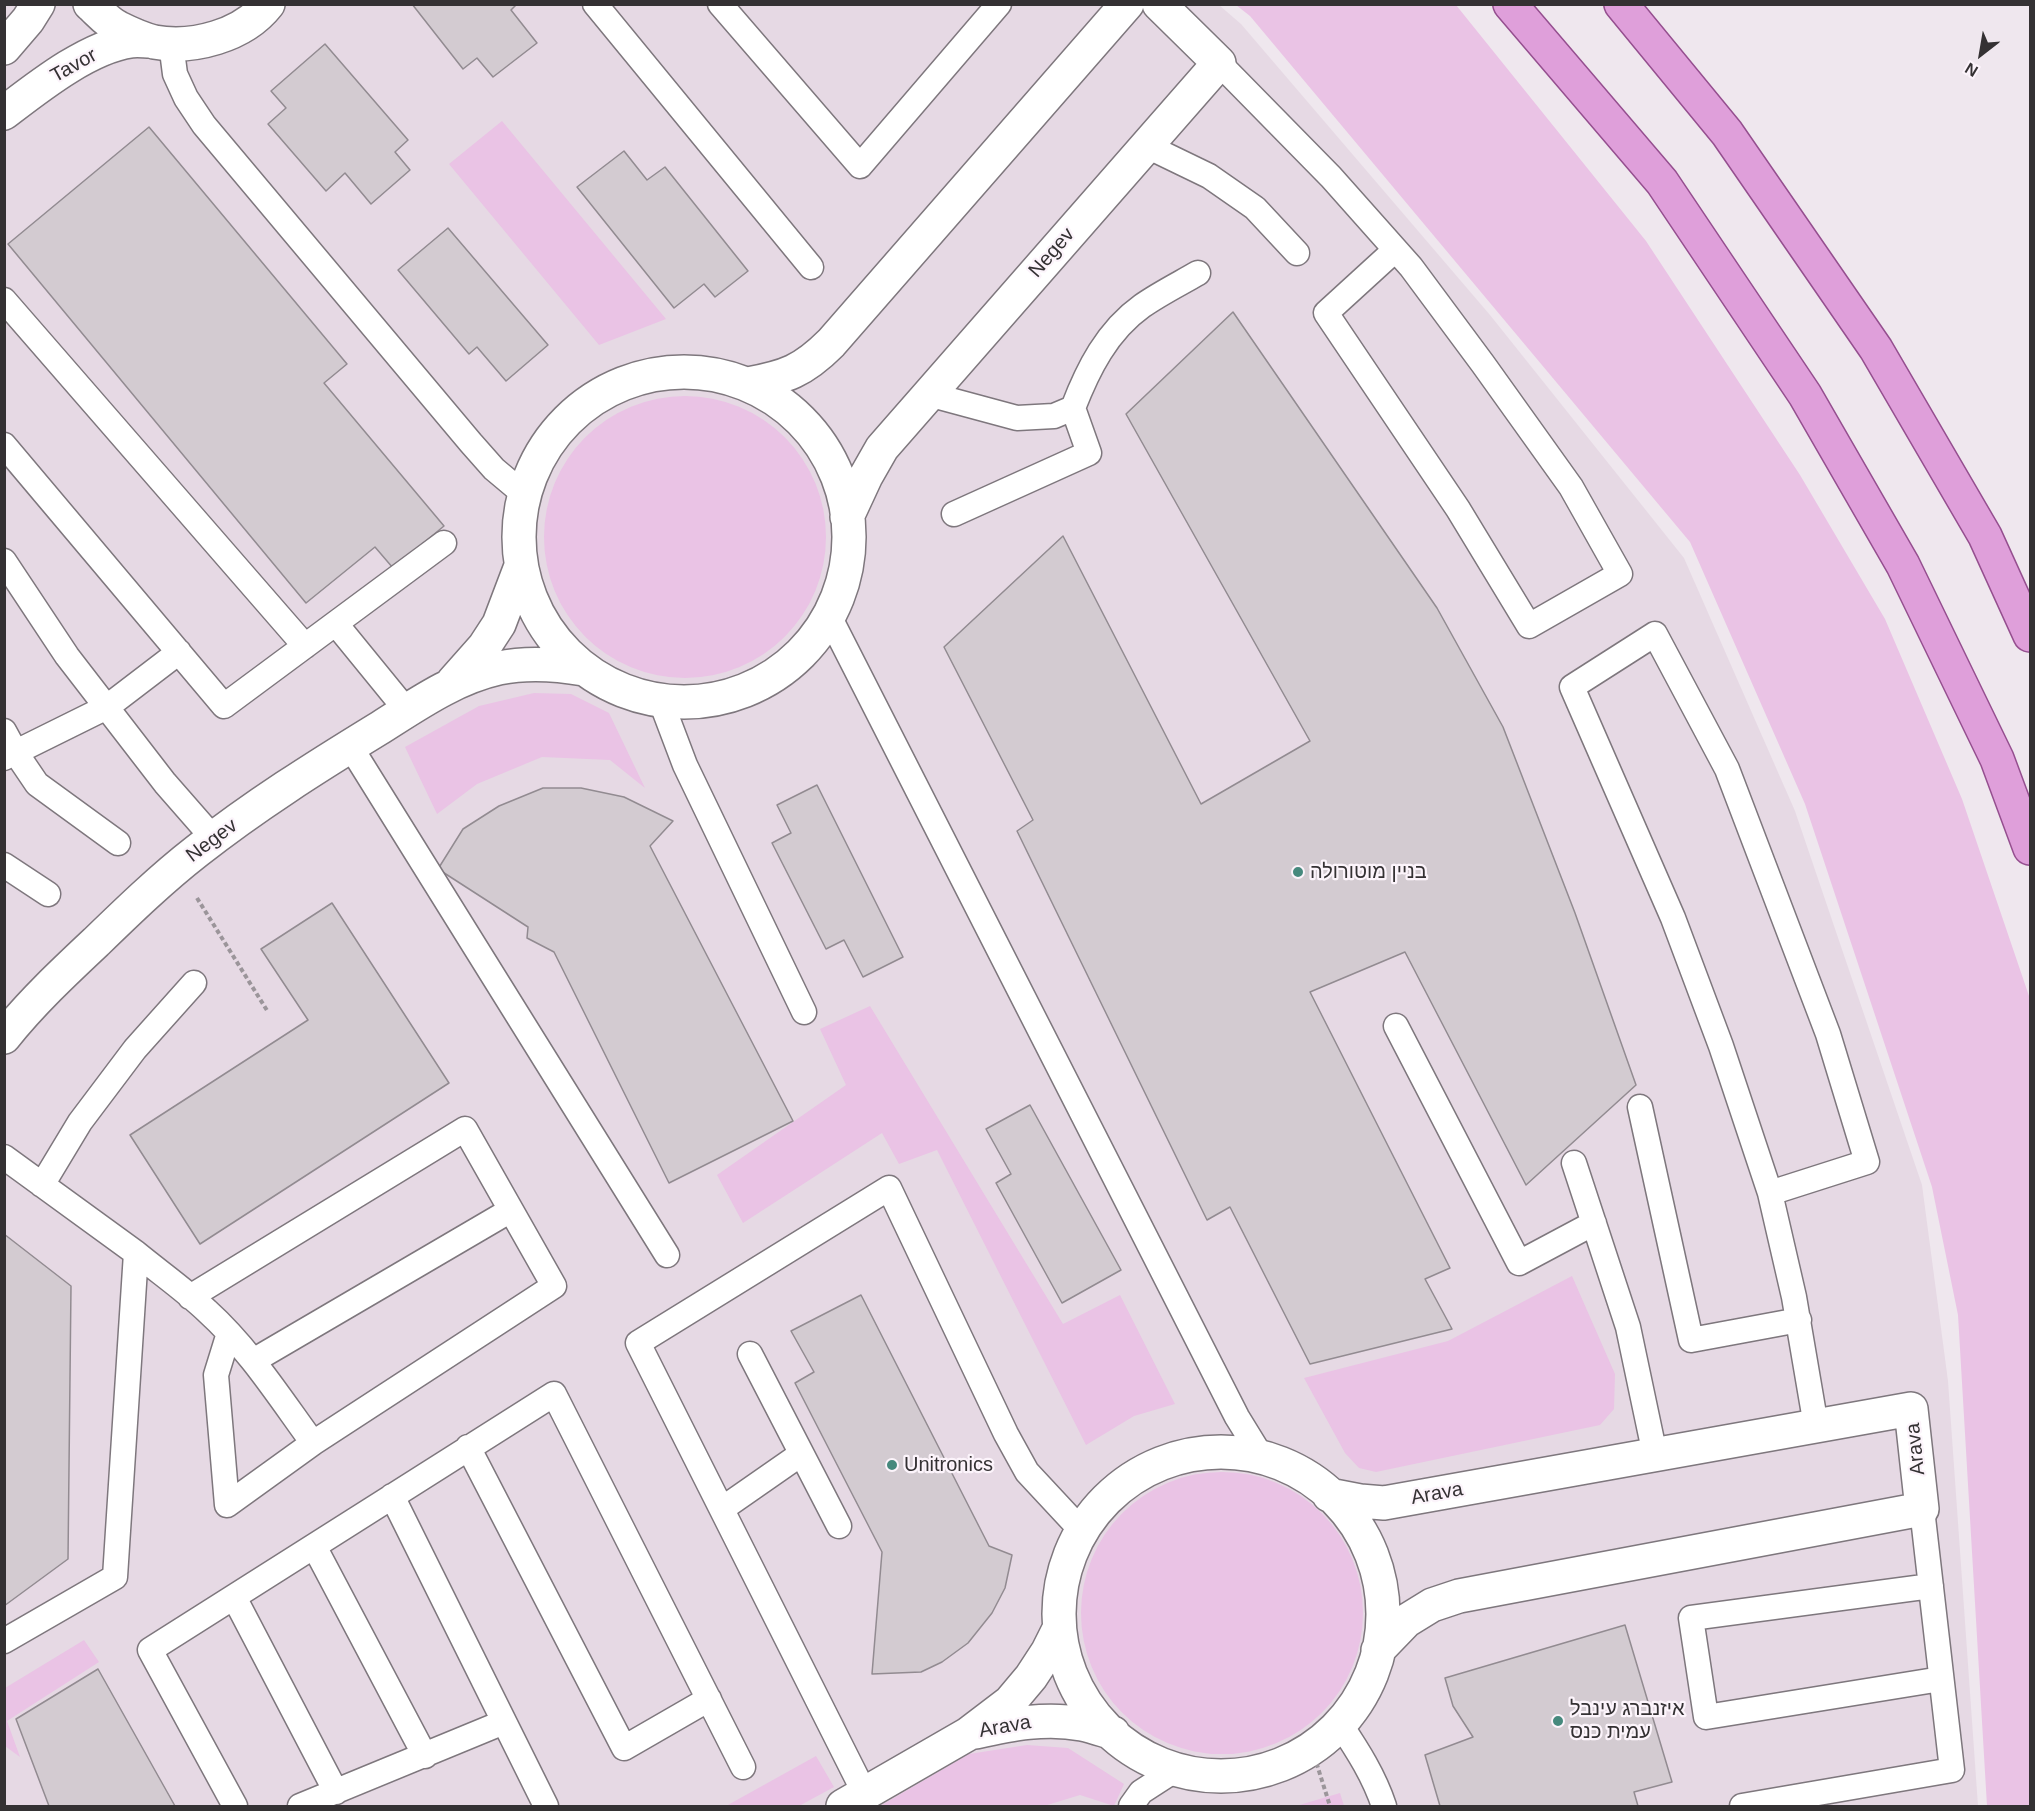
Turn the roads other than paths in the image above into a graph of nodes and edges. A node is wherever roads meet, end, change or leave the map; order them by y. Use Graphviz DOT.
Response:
graph roads {
  1 [pos="38,4"];
  2 [pos="90,4"];
  3 [pos="268,4"];
  4 [pos="595,4"];
  5 [pos="720,4"];
  6 [pos="999,4"];
  7 [pos="1127,4"];
  8 [pos="1159,4"];
  9 [pos="1510,4"];
  10 [pos="1622,4"];
  11 [pos="162,42"];
  12 [pos="4,48"];
  13 [pos="1219,63"];
  14 [pos="4,113"];
  15 [pos="1147,146"];
  16 [pos="1395,250"];
  17 [pos="1296,253"];
  18 [pos="811,267"];
  19 [pos="1197,273"];
  20 [pos="4,300"];
  21 [pos="748,384"];
  22 [pos="928,394"];
  23 [pos="1073,408"];
  24 [pos="4,445"];
  25 [pos="525,495"];
  26 [pos="954,514"];
  27 [pos="847,517"];
  28 [pos="444,543"];
  29 [pos="4,561"];
  30 [pos="521,567"];
  31 [pos="829,616"];
  32 [pos="336,624"];
  33 [pos="2031,635"];
  34 [pos="305,646"];
  35 [pos="179,652"];
  36 [pos="584,669"];
  37 [pos="452,684"];
  38 [pos="660,699"];
  39 [pos="107,707"];
  40 [pos="406,711"];
  41 [pos="4,730"];
  42 [pos="350,746"];
  43 [pos="10,756"];
  44 [pos="214,839"];
  45 [pos="118,843"];
  46 [pos="2031,848"];
  47 [pos="4,865"];
  48 [pos="48,894"];
  49 [pos="194,983"];
  50 [pos="804,1012"];
  51 [pos="1396,1026"];
  52 [pos="4,1037"];
  53 [pos="1640,1107"];
  54 [pos="4,1157"];
  55 [pos="1574,1164"];
  56 [pos="42,1185"];
  57 [pos="1770,1193"];
  58 [pos="511,1210"];
  59 [pos="1594,1223"];
  60 [pos="136,1253"];
  61 [pos="667,1255"];
  62 [pos="190,1297"];
  63 [pos="1799,1320"];
  64 [pos="229,1333"];
  65 [pos="750,1354"];
  66 [pos="253,1361"];
  67 [pos="1816,1426"];
  68 [pos="314,1443"];
  69 [pos="468,1448"];
  70 [pos="801,1454"];
  71 [pos="1655,1455"];
  72 [pos="1261,1456"];
  73 [pos="1329,1495"];
  74 [pos="392,1496"];
  75 [pos="722,1509"];
  76 [pos="1922,1509"];
  77 [pos="839,1526"];
  78 [pos="1081,1530"];
  79 [pos="314,1546"];
  80 [pos="1931,1586"];
  81 [pos="234,1597"];
  82 [pos="1059,1629"];
  83 [pos="4,1641"];
  84 [pos="1378,1650"];
  85 [pos="1941,1679"];
  86 [pos="709,1699"];
  87 [pos="504,1722"];
  88 [pos="1340,1724"];
  89 [pos="1113,1733"];
  90 [pos="968,1734"];
  91 [pos="425,1755"];
  92 [pos="743,1767"];
  93 [pos="1175,1770"];
  94 [pos="336,1792"];
  95 [pos="854,1800"];
  96 [pos="235,1806"];
  97 [pos="300,1806"];
  98 [pos="546,1806"];
  99 [pos="1131,1806"];
  100 [pos="1384,1806"];
  101 [pos="1742,1806"];
  1 -- 12 [label="street"];
  2 -- 11 [label="street"];
  3 -- 11 [label="street, Tavor"];
  4 -- 18 [label="lane"];
  5 -- 6 [label="lane"];
  7 -- 21 [label="street"];
  8 -- 13 [label="street"];
  9 -- 46 [label="main road"];
  10 -- 33 [label="main road"];
  11 -- 14 [label="street, Tavor"];
  11 -- 25 [label="lane"];
  13 -- 15 [label="street, Negev"];
  13 -- 16 [label="lane"];
  15 -- 17 [label="lane"];
  15 -- 22 [label="street, Negev"];
  16 -- 16 [label="lane"];
  19 -- 23 [label="lane"];
  20 -- 34 [label="lane"];
  21 -- 25 [label="street"];
  21 -- 27 [label="street"];
  22 -- 23 [label="lane"];
  22 -- 27 [label="street, Negev"];
  23 -- 26 [label="lane"];
  24 -- 35 [label="lane"];
  25 -- 30 [label="street"];
  27 -- 31 [label="street"];
  28 -- 32 [label="lane"];
  29 -- 39 [label="lane"];
  30 -- 36 [label="street"];
  30 -- 37 [label="street, Negev"];
  31 -- 38 [label="street"];
  31 -- 72 [label="lane"];
  32 -- 34 [label="lane"];
  32 -- 40 [label="lane"];
  34 -- 35 [label="lane"];
  35 -- 39 [label="lane"];
  36 -- 37 [label="street, Negev"];
  36 -- 38 [label="street"];
  37 -- 40 [label="street, Negev"];
  38 -- 50 [label="lane"];
  39 -- 43 [label="lane"];
  39 -- 44 [label="lane"];
  40 -- 42 [label="street, Negev"];
  41 -- 43 [label="lane"];
  42 -- 44 [label="street, Negev"];
  42 -- 61 [label="lane"];
  43 -- 45 [label="lane"];
  44 -- 52 [label="street, Negev"];
  47 -- 48 [label="lane"];
  49 -- 56 [label="lane"];
  51 -- 59 [label="lane"];
  53 -- 63 [label="lane"];
  54 -- 56 [label="lane"];
  55 -- 59 [label="lane"];
  56 -- 60 [label="lane"];
  57 -- 57 [label="lane"];
  57 -- 63 [label="lane"];
  58 -- 62 [label="lane"];
  58 -- 66 [label="lane"];
  58 -- 68 [label="lane"];
  59 -- 71 [label="lane"];
  60 -- 62 [label="lane"];
  60 -- 83 [label="lane"];
  62 -- 64 [label="lane"];
  63 -- 67 [label="lane"];
  64 -- 66 [label="lane"];
  64 -- 68 [label="lane"];
  65 -- 70 [label="lane"];
  66 -- 68 [label="lane"];
  67 -- 71 [label="street, Arava"];
  67 -- 76 [label="street, Arava"];
  69 -- 74 [label="lane"];
  69 -- 86 [label="lane"];
  69 -- 86 [label="lane"];
  70 -- 75 [label="lane"];
  70 -- 77 [label="lane"];
  71 -- 73 [label="street, Arava"];
  72 -- 73 [label="street"];
  72 -- 78 [label="street"];
  73 -- 84 [label="street"];
  74 -- 79 [label="lane"];
  74 -- 87 [label="lane"];
  75 -- 78 [label="lane"];
  75 -- 95 [label="lane"];
  76 -- 80 [label="lane"];
  76 -- 84 [label="street"];
  78 -- 82 [label="street"];
  79 -- 81 [label="lane"];
  79 -- 91 [label="lane"];
  80 -- 85 [label="lane"];
  80 -- 85 [label="lane"];
  81 -- 94 [label="lane"];
  81 -- 96 [label="lane"];
  82 -- 89 [label="street"];
  82 -- 90 [label="street, Arava"];
  84 -- 88 [label="street"];
  85 -- 101 [label="lane"];
  86 -- 92 [label="lane"];
  87 -- 91 [label="lane"];
  87 -- 98 [label="lane"];
  88 -- 93 [label="street"];
  88 -- 100 [label="lane"];
  89 -- 90 [label="street, Arava"];
  89 -- 93 [label="street"];
  90 -- 95 [label="street, Arava"];
  91 -- 94 [label="lane"];
  93 -- 99 [label="lane"];
  94 -- 97 [label="lane"];
}
